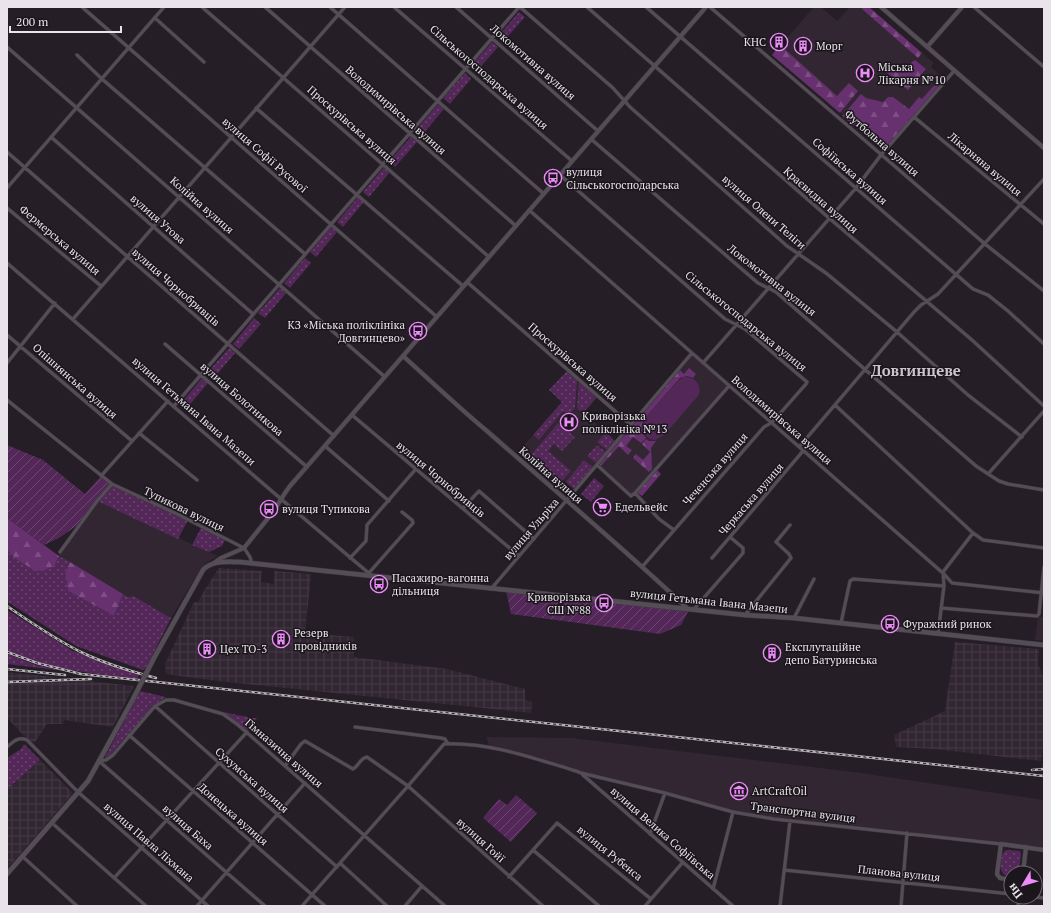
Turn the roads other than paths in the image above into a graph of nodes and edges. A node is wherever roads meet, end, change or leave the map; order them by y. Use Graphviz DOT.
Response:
graph roads {
  1 [pos="82,7"];
  2 [pos="164,7"];
  3 [pos="202,7"];
  4 [pos="265,7"];
  5 [pos="330,7"];
  6 [pos="346,7"];
  7 [pos="394,7"];
  8 [pos="456,7"];
  9 [pos="519,7"];
  10 [pos="587,7"];
  11 [pos="646,7"];
  12 [pos="706,7"];
  13 [pos="710,7"];
  14 [pos="881,7"];
  15 [pos="962,7"];
  16 [pos="974,7"];
  17 [pos="339,15"];
  18 [pos="154,18"];
  19 [pos="680,37"];
  20 [pos="492,38"];
  21 [pos="310,46"];
  22 [pos="7,47"];
  23 [pos="927,47"];
  24 [pos="128,49"];
  25 [pos="77,55"];
  26 [pos="204,62"];
  27 [pos="654,66"];
  28 [pos="1044,67"];
  29 [pos="465,69"];
  30 [pos="954,71"];
  31 [pos="283,78"];
  32 [pos="102,79"];
  33 [pos="625,100"];
  34 [pos="438,101"];
  35 [pos="256,108"];
  36 [pos="77,109"];
  37 [pos="914,117"];
  38 [pos="598,131"];
  39 [pos="410,133"];
  40 [pos="51,137"];
  41 [pos="231,138"];
  42 [pos="591,139"];
  43 [pos="1044,148"];
  44 [pos="7,152"];
  45 [pos="882,155"];
  46 [pos="572,161"];
  47 [pos="383,164"];
  48 [pos="25,167"];
  49 [pos="205,167"];
  50 [pos="560,175"];
  51 [pos="1044,179"];
  52 [pos="7,188"];
  53 [pos="856,188"];
  54 [pos="357,194"];
  55 [pos="544,194"];
  56 [pos="179,197"];
  57 [pos="1021,205"];
  58 [pos="7,208"];
  59 [pos="529,210"];
  60 [pos="829,218"];
  61 [pos="331,224"];
  62 [pos="1044,224"];
  63 [pos="154,226"];
  64 [pos="516,226"];
  65 [pos="985,244"];
  66 [pos="305,254"];
  67 [pos="798,254"];
  68 [pos="127,256"];
  69 [pos="489,257"];
  70 [pos="7,263"];
  71 [pos="956,274"];
  72 [pos="467,282"];
  73 [pos="279,284"];
  74 [pos="101,286"];
  75 [pos="463,286"];
  76 [pos="768,288"];
  77 [pos="1044,291"];
  78 [pos="926,301"];
  79 [pos="54,303"];
  80 [pos="253,314"];
  81 [pos="437,317"];
  82 [pos="72,319"];
  83 [pos="736,325"];
  84 [pos="897,332"];
  85 [pos="7,335"];
  86 [pos="165,344"];
  87 [pos="228,344"];
  88 [pos="1044,344"];
  89 [pos="20,346"];
  90 [pos="692,353"];
  91 [pos="403,356"];
  92 [pos="7,363"];
  93 [pos="703,363"];
  94 [pos="865,370"];
  95 [pos="201,375"];
  96 [pos="385,377"];
  97 [pos="729,386"];
  98 [pos="7,400"];
  99 [pos="168,401"];
  100 [pos="835,405"];
  101 [pos="174,406"];
  102 [pos="1044,406"];
  103 [pos="1044,411"];
  104 [pos="352,416"];
  105 [pos="771,423"];
  106 [pos="631,425"];
  107 [pos="139,433"];
  108 [pos="334,436"];
  109 [pos="1022,437"];
  110 [pos="132,441"];
  111 [pos="325,446"];
  112 [pos="799,447"];
  113 [pos="803,451"];
  114 [pos="597,465"];
  115 [pos="306,467"];
  116 [pos="415,470"];
  117 [pos="988,474"];
  118 [pos="101,476"];
  119 [pos="196,480"];
  120 [pos="112,484"];
  121 [pos="1044,490"];
  122 [pos="634,493"];
  123 [pos="281,499"];
  124 [pos="389,500"];
  125 [pos="568,500"];
  126 [pos="462,508"];
  127 [pos="402,512"];
  128 [pos="790,525"];
  129 [pos="674,530"];
  130 [pos="973,533"];
  131 [pos="730,537"];
  132 [pos="534,539"];
  133 [pos="244,548"];
  134 [pos="1044,548"];
  135 [pos="60,552"];
  136 [pos="519,556"];
  137 [pos="350,558"];
  138 [pos="712,558"];
  139 [pos="211,564"];
  140 [pos="252,564"];
  141 [pos="642,566"];
  142 [pos="1044,567"];
  143 [pos="944,574"];
  144 [pos="370,575"];
  145 [pos="814,579"];
  146 [pos="944,586"];
  147 [pos="491,589"];
  148 [pos="1043,593"];
  149 [pos="687,608"];
  150 [pos="941,608"];
  151 [pos="694,609"];
  152 [pos="745,615"];
  153 [pos="794,618"];
  154 [pos="841,624"];
  155 [pos="938,634"];
  156 [pos="1044,645"];
  157 [pos="154,706"];
  158 [pos="356,727"];
  159 [pos="247,732"];
  160 [pos="129,735"];
  161 [pos="448,744"];
  162 [pos="7,747"];
  163 [pos="99,761"];
  164 [pos="219,763"];
  165 [pos="285,766"];
  166 [pos="581,774"];
  167 [pos="305,783"];
  168 [pos="408,786"];
  169 [pos="194,791"];
  170 [pos="78,792"];
  171 [pos="665,794"];
  172 [pos="733,812"];
  173 [pos="278,814"];
  174 [pos="167,820"];
  175 [pos="790,821"];
  176 [pos="52,823"];
  177 [pos="907,833"];
  178 [pos="650,834"];
  179 [pos="365,835"];
  180 [pos="253,842"];
  181 [pos="1001,844"];
  182 [pos="1026,847"];
  183 [pos="142,848"];
  184 [pos="533,850"];
  185 [pos="1044,850"];
  186 [pos="22,856"];
  187 [pos="683,862"];
  188 [pos="340,863"];
  189 [pos="1024,865"];
  190 [pos="337,866"];
  191 [pos="784,870"];
  192 [pos="226,872"];
  193 [pos="7,874"];
  194 [pos="509,877"];
  195 [pos="114,878"];
  196 [pos="1003,879"];
  197 [pos="903,883"];
  198 [pos="422,886"];
  199 [pos="713,889"];
  200 [pos="1003,893"];
  201 [pos="312,894"];
  202 [pos="651,899"];
  203 [pos="202,901"];
  204 [pos="648,902"];
  205 [pos="77,906"];
  206 [pos="146,906"];
  207 [pos="197,906"];
  208 [pos="208,906"];
  209 [pos="265,906"];
  210 [pos="302,906"];
  211 [pos="326,906"];
  212 [pos="386,906"];
  213 [pos="405,906"];
  214 [pos="445,906"];
  215 [pos="543,906"];
  216 [pos="599,906"];
  217 [pos="645,906"];
  218 [pos="652,906"];
  219 [pos="733,906"];
  220 [pos="780,906"];
  221 [pos="901,906"];
  1 -- 24 [label="street, вулиця Софії Русової"];
  2 -- 18 [label="street"];
  3 -- 31 [label="street, Проскурівська вулиця"];
  4 -- 21 [label="street, Володимирівська вулиця"];
  5 -- 17 [label="street"];
  6 -- 17 [label="street"];
  7 -- 29 [label="street, Сільськогосподарська вулиця"];
  8 -- 20 [label="street, Локомотивна вулиця"];
  9 -- 20 [label="street"];
  9 -- 33 [label="street, вулиця Олени Теліги"];
  10 -- 27 [label="street, Краєвидна вулиця"];
  11 -- 19 [label="street, Софіївська вулиця"];
  12 -- 19 [label="street"];
  13 -- 45 [label="street, Футбольна вулиця"];
  14 -- 23 [label="street"];
  15 -- 23 [label="street"];
  16 -- 28 [label="street"];
  17 -- 21 [label="street"];
  17 -- 34 [label="street"];
  18 -- 24 [label="street"];
  18 -- 26 [label="street"];
  19 -- 27 [label="street"];
  19 -- 53 [label="street, Софіївська вулиця"];
  20 -- 29 [label="street"];
  20 -- 38 [label="street, Локомотивна вулиця"];
  21 -- 31 [label="street"];
  21 -- 39 [label="street, Володимирівська вулиця"];
  22 -- 36 [label="street, Колійна вулиця"];
  23 -- 30 [label="street"];
  24 -- 32 [label="street"];
  24 -- 41 [label="street, вулиця Софії Русової"];
  25 -- 32 [label="street"];
  27 -- 33 [label="street"];
  27 -- 60 [label="street, Краєвидна вулиця"];
  29 -- 34 [label="street"];
  29 -- 46 [label="street, Сільськогосподарська вулиця"];
  30 -- 37 [label="street"];
  30 -- 43 [label="street"];
  31 -- 35 [label="street"];
  31 -- 47 [label="street, Проскурівська вулиця"];
  32 -- 36 [label="street"];
  32 -- 49 [label="street"];
  33 -- 38 [label="street"];
  33 -- 67 [label="street, вулиця Олени Теліги"];
  34 -- 39 [label="street"];
  34 -- 55 [label="street"];
  35 -- 41 [label="street"];
  35 -- 54 [label="street"];
  36 -- 40 [label="street"];
  36 -- 56 [label="street, Колійна вулиця"];
  37 -- 45 [label="street"];
  37 -- 57 [label="street, Лікарняна вулиця"];
  38 -- 42 [label="street"];
  39 -- 47 [label="street"];
  39 -- 64 [label="street, Володимирівська вулиця"];
  40 -- 48 [label="street"];
  40 -- 63 [label="street, вулиця Утова"];
  41 -- 49 [label="street"];
  41 -- 61 [label="street, вулиця Софії Русової"];
  42 -- 46 [label="street"];
  42 -- 76 [label="street, Локомотивна вулиця"];
  44 -- 48 [label="street, вулиця Чорнобривців"];
  45 -- 53 [label="street"];
  45 -- 65 [label="street, Футбольна вулиця"];
  46 -- 50 [label="street"];
  47 -- 54 [label="street"];
  47 -- 69 [label="street, Проскурівська вулиця"];
  48 -- 52 [label="street"];
  48 -- 68 [label="street, вулиця Чорнобривців"];
  49 -- 56 [label="street"];
  49 -- 66 [label="street"];
  50 -- 55 [label="street"];
  50 -- 83 [label="street, Сільськогосподарська вулиця"];
  51 -- 57 [label="street"];
  53 -- 60 [label="street"];
  53 -- 71 [label="street, Софіївська вулиця"];
  54 -- 61 [label="street"];
  54 -- 75 [label="street"];
  55 -- 59 [label="street"];
  56 -- 63 [label="street"];
  56 -- 73 [label="street, Колійна вулиця"];
  57 -- 62 [label="street, Лікарняна вулиця"];
  57 -- 65 [label="street"];
  58 -- 74 [label="street, Фермерська вулиця"];
  59 -- 64 [label="street"];
  59 -- 90 [label="street, Володимирівська вулиця"];
  60 -- 67 [label="street"];
  60 -- 78 [label="street, Краєвидна вулиця"];
  61 -- 66 [label="street"];
  61 -- 81 [label="street, вулиця Софії Русової"];
  63 -- 68 [label="street"];
  63 -- 80 [label="street, вулиця Утова"];
  64 -- 69 [label="street"];
  65 -- 71 [label="street"];
  65 -- 77 [label="street, Футбольна вулиця"];
  66 -- 73 [label="street"];
  67 -- 76 [label="street"];
  67 -- 84 [label="street, вулиця Олени Теліги"];
  68 -- 74 [label="street"];
  68 -- 87 [label="street, вулиця Чорнобривців"];
  69 -- 72 [label="street"];
  70 -- 79 [label="street, вулиця Гетьмана Івана Мазепи"];
  71 -- 78 [label="street"];
  71 -- 88 [label="street, Софіївська вулиця"];
  72 -- 75 [label="street"];
  72 -- 106 [label="street, Проскурівська вулиця"];
  73 -- 80 [label="street"];
  73 -- 96 [label="street, Колійна вулиця"];
  74 -- 82 [label="street"];
  75 -- 81 [label="street"];
  76 -- 83 [label="street"];
  76 -- 94 [label="street, Локомотивна вулиця"];
  78 -- 84 [label="street"];
  78 -- 102 [label="street, Краєвидна вулиця"];
  79 -- 82 [label="street, вулиця Гетьмана Івана Мазепи"];
  79 -- 89 [label="street"];
  80 -- 87 [label="street"];
  81 -- 91 [label="street"];
  82 -- 99 [label="street, вулиця Гетьмана Івана Мазепи"];
  83 -- 93 [label="street"];
  83 -- 105 [label="street, Сільськогосподарська вулиця"];
  84 -- 94 [label="street"];
  84 -- 109 [label="street, вулиця Олени Теліги"];
  85 -- 89 [label="street, Опішнянська вулиця"];
  86 -- 95 [label="street, вулиця Болотникова"];
  87 -- 95 [label="street"];
  87 -- 108 [label="street, вулиця Чорнобривців"];
  89 -- 92 [label="street"];
  89 -- 110 [label="street, Опішнянська вулиця"];
  90 -- 93 [label="street, Володимирівська вулиця"];
  90 -- 106 [label="street, вулиця Ульріха"];
  91 -- 96 [label="street"];
  91 -- 125 [label="street, Колійна вулиця"];
  93 -- 97 [label="street, Володимирівська вулиця"];
  94 -- 100 [label="street"];
  94 -- 117 [label="street, Локомотивна вулиця"];
  95 -- 101 [label="street"];
  95 -- 115 [label="street, вулиця Болотникова"];
  96 -- 104 [label="street"];
  97 -- 105 [label="street, Володимирівська вулиця"];
  97 -- 122 [label="street"];
  98 -- 118 [label="street, Тупикова вулиця"];
  99 -- 101 [label="street, вулиця Гетьмана Івана Мазепи"];
  99 -- 107 [label="street"];
  100 -- 112 [label="street"];
  100 -- 130 [label="street"];
  101 -- 123 [label="street, вулиця Гетьмана Івана Мазепи"];
  103 -- 109 [label="street"];
  104 -- 108 [label="street"];
  104 -- 116 [label="street, вулиця Чорнобривців"];
  105 -- 112 [label="street, Володимирівська вулиця"];
  105 -- 129 [label="street, Чеченська вулиця"];
  106 -- 114 [label="street, вулиця Ульріха"];
  107 -- 110 [label="street"];
  107 -- 119 [label="street"];
  108 -- 111 [label="street"];
  109 -- 117 [label="street"];
  110 -- 118 [label="street"];
  111 -- 115 [label="street"];
  111 -- 124 [label="street"];
  112 -- 113 [label="street, Володимирівська вулиця"];
  113 -- 131 [label="street, Черкаська вулиця"];
  113 -- 143 [label="street, Володимирівська вулиця"];
  114 -- 122 [label="street"];
  114 -- 125 [label="street, вулиця Ульріха"];
  115 -- 123 [label="street"];
  116 -- 124 [label="street"];
  116 -- 126 [label="street, вулиця Чорнобривців"];
  117 -- 121 [label="street, Локомотивна вулиця"];
  118 -- 120 [label="street, Тупикова вулиця"];
  120 -- 133 [label="street, Тупикова вулиця"];
  120 -- 135 [label="street"];
  122 -- 129 [label="street"];
  123 -- 133 [label="street"];
  123 -- 137 [label="street, вулиця Гетьмана Івана Мазепи"];
  124 -- 137 [label="street"];
  125 -- 132 [label="street, вулиця Ульріха"];
  125 -- 141 [label="street, Колійна вулиця"];
  126 -- 132 [label="street"];
  126 -- 136 [label="street, вулиця Чорнобривців"];
  127 -- 144 [label="street"];
  128 -- 152 [label="street"];
  129 -- 141 [label="street, Чеченська вулиця"];
  130 -- 134 [label="street"];
  130 -- 143 [label="street"];
  131 -- 138 [label="street, Черкаська вулиця"];
  131 -- 151 [label="street"];
  132 -- 136 [label="street, вулиця Ульріха"];
  133 -- 139 [label="street"];
  133 -- 140 [label="street"];
  136 -- 147 [label="street, вулиця Ульріха"];
  137 -- 144 [label="street, вулиця Гетьмана Івана Мазепи"];
  139 -- 140 [label="main road, вулиця Гетьмана Івана Мазепи"];
  139 -- 163 [label="main road, bridge"];
  140 -- 144 [label="main road, вулиця Гетьмана Івана Мазепи"];
  141 -- 149 [label="street, Колійна вулиця"];
  142 -- 148 [label="street"];
  143 -- 146 [label="street"];
  143 -- 148 [label="street, Володимирівська вулиця"];
  144 -- 147 [label="main road, вулиця Гетьмана Івана Мазепи"];
  145 -- 153 [label="street"];
  146 -- 150 [label="street"];
  146 -- 154 [label="street"];
  147 -- 149 [label="main road, вулиця Гетьмана Івана Мазепи"];
  148 -- 150 [label="street"];
  149 -- 151 [label="main road, вулиця Гетьмана Івана Мазепи"];
  150 -- 155 [label="street"];
  151 -- 152 [label="main road, вулиця Гетьмана Івана Мазепи"];
  152 -- 153 [label="main road, вулиця Гетьмана Івана Мазепи"];
  153 -- 154 [label="main road, вулиця Гетьмана Івана Мазепи"];
  154 -- 155 [label="main road, вулиця Гетьмана Івана Мазепи"];
  155 -- 156 [label="main road, вулиця Гетьмана Івана Мазепи"];
  157 -- 159 [label="street, Гімназична вулиця"];
  157 -- 160 [label="street"];
  157 -- 164 [label="street, Сухумська вулиця"];
  158 -- 161 [label="street, Транспортна вулиця"];
  159 -- 164 [label="street"];
  159 -- 165 [label="street, Гімназична вулиця"];
  160 -- 163 [label="street"];
  160 -- 169 [label="street, Донецька вулиця"];
  161 -- 166 [label="street, Транспортна вулиця"];
  161 -- 168 [label="street"];
  162 -- 170 [label="street, вулиця Павла Ліхмана"];
  163 -- 170 [label="main road"];
  163 -- 174 [label="street, вулиця Баха"];
  164 -- 169 [label="street"];
  164 -- 173 [label="street, Сухумська вулиця"];
  165 -- 167 [label="street, Гімназична вулиця"];
  165 -- 168 [label="street, вулиця Гойї"];
  166 -- 171 [label="street, Транспортна вулиця"];
  166 -- 178 [label="street, вулиця Велика Софіївська"];
  167 -- 173 [label="street"];
  167 -- 179 [label="street, Гімназична вулиця"];
  168 -- 179 [label="street"];
  168 -- 194 [label="street, вулиця Гойї"];
  169 -- 174 [label="street"];
  169 -- 180 [label="street, Донецька вулиця"];
  170 -- 176 [label="main road"];
  170 -- 183 [label="street, вулиця Павла Ліхмана"];
  171 -- 172 [label="street, Транспортна вулиця"];
  171 -- 178 [label="street"];
  172 -- 175 [label="street, Транспортна вулиця"];
  172 -- 199 [label="street"];
  173 -- 180 [label="street"];
  173 -- 190 [label="street, Сухумська вулиця"];
  174 -- 183 [label="street"];
  174 -- 192 [label="street, вулиця Баха"];
  175 -- 177 [label="street, Транспортна вулиця"];
  175 -- 191 [label="street"];
  176 -- 186 [label="main road"];
  176 -- 195 [label="street"];
  177 -- 181 [label="street, Транспортна вулиця"];
  177 -- 197 [label="street"];
  178 -- 187 [label="street, вулиця Велика Софіївська"];
  179 -- 188 [label="street"];
  179 -- 198 [label="street, Гімназична вулиця"];
  180 -- 192 [label="street"];
  180 -- 201 [label="street, Донецька вулиця"];
  181 -- 182 [label="street, Транспортна вулиця"];
  181 -- 196 [label="street"];
  182 -- 185 [label="street, Транспортна вулиця"];
  182 -- 189 [label="street"];
  183 -- 195 [label="street"];
  183 -- 203 [label="street, вулиця Павла Ліхмана"];
  184 -- 194 [label="street"];
  184 -- 202 [label="street, вулиця Рубенса"];
  184 -- 216 [label="street"];
  186 -- 193 [label="main road"];
  186 -- 205 [label="street"];
  187 -- 199 [label="street, вулиця Велика Софіївська"];
  187 -- 202 [label="street"];
  188 -- 190 [label="street"];
  188 -- 212 [label="street"];
  190 -- 201 [label="street"];
  191 -- 197 [label="street, Планова вулиця"];
  191 -- 220 [label="street"];
  192 -- 203 [label="street"];
  192 -- 209 [label="street, вулиця Баха"];
  194 -- 215 [label="street, вулиця Гойї"];
  195 -- 206 [label="street"];
  197 -- 200 [label="street, Планова вулиця"];
  197 -- 221 [label="street"];
  198 -- 213 [label="street"];
  198 -- 214 [label="street, Гімназична вулиця"];
  199 -- 219 [label="street, вулиця Велика Софіївська"];
  201 -- 210 [label="street"];
  201 -- 211 [label="street, Донецька вулиця"];
  202 -- 204 [label="street"];
  203 -- 207 [label="street"];
  203 -- 208 [label="street, вулиця Павла Ліхмана"];
  204 -- 217 [label="street"];
  204 -- 218 [label="street"];
}
